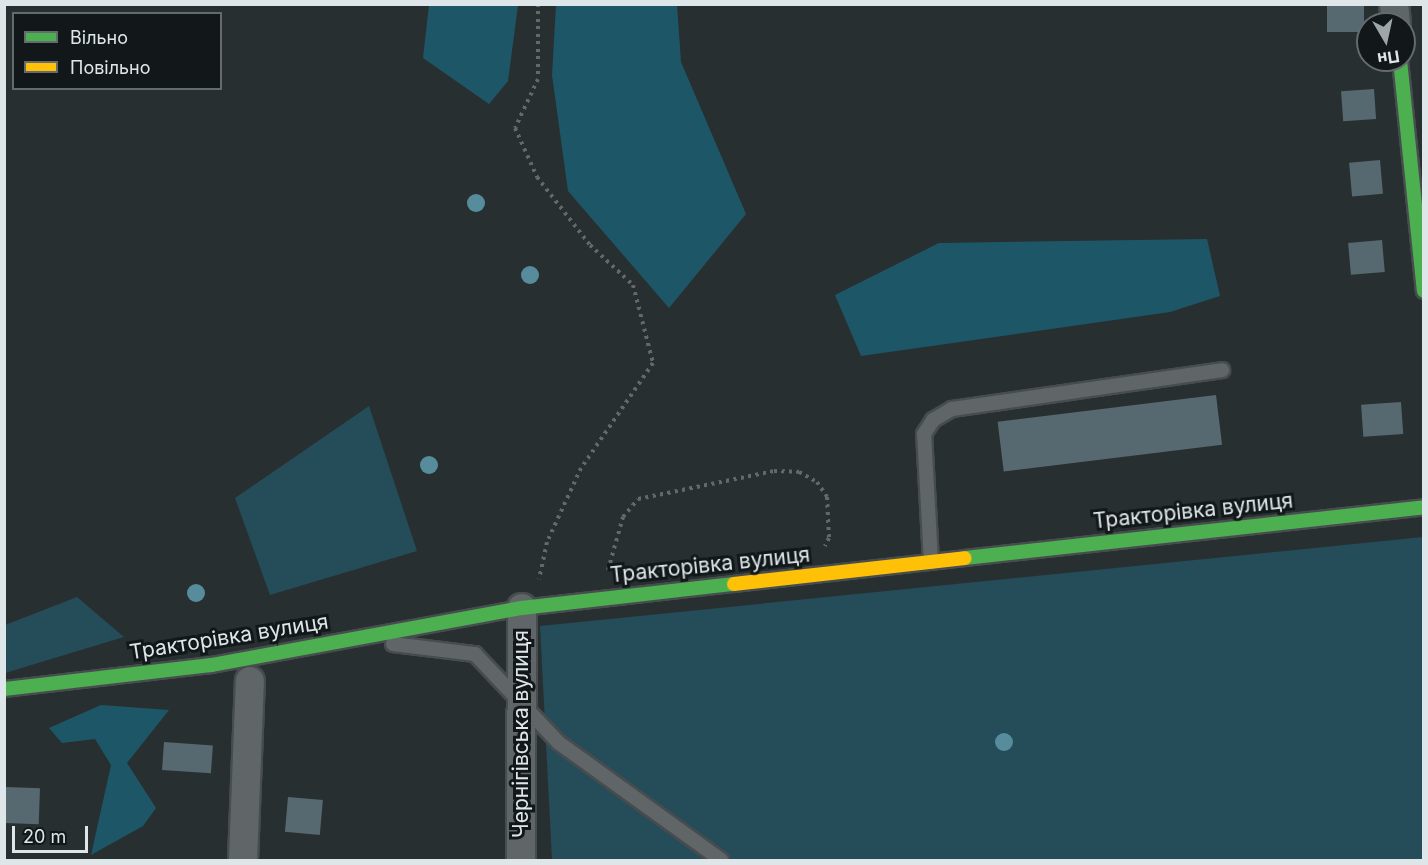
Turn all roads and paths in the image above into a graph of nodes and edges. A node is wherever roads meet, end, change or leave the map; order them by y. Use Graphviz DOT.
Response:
graph roads {
  1 [pos="538,4"];
  2 [pos="1401,72"];
  3 [pos="1424,291"];
  4 [pos="1222,370"];
  5 [pos="1424,507"];
  6 [pos="931,562"];
  7 [pos="805,576"];
  8 [pos="597,599"];
  9 [pos="527,607"];
  10 [pos="211,665"];
  11 [pos="250,681"];
  12 [pos="4,689"];
  13 [pos="519,700"];
  14 [pos="243,861"];
  15 [pos="521,861"];
  16 [pos="721,861"];
  1 -- 9 [label="path"];
  2 -- 3 [label="street"];
  4 -- 6 [label="lane"];
  5 -- 6 [label="street, Тракторівка вулиця"];
  6 -- 7 [label="street, Тракторівка вулиця"];
  7 -- 8 [label="street, Тракторівка вулиця"];
  7 -- 8 [label="path"];
  8 -- 9 [label="street, Тракторівка вулиця"];
  9 -- 10 [label="street, Тракторівка вулиця"];
  9 -- 13 [label="street, Чернігівська вулиця"];
  10 -- 11 [label="lane"];
  10 -- 12 [label="street, Тракторівка вулиця"];
  11 -- 13 [label="lane"];
  11 -- 14 [label="street"];
  13 -- 15 [label="street, Чернігівська вулиця"];
  13 -- 16 [label="lane"];
}
